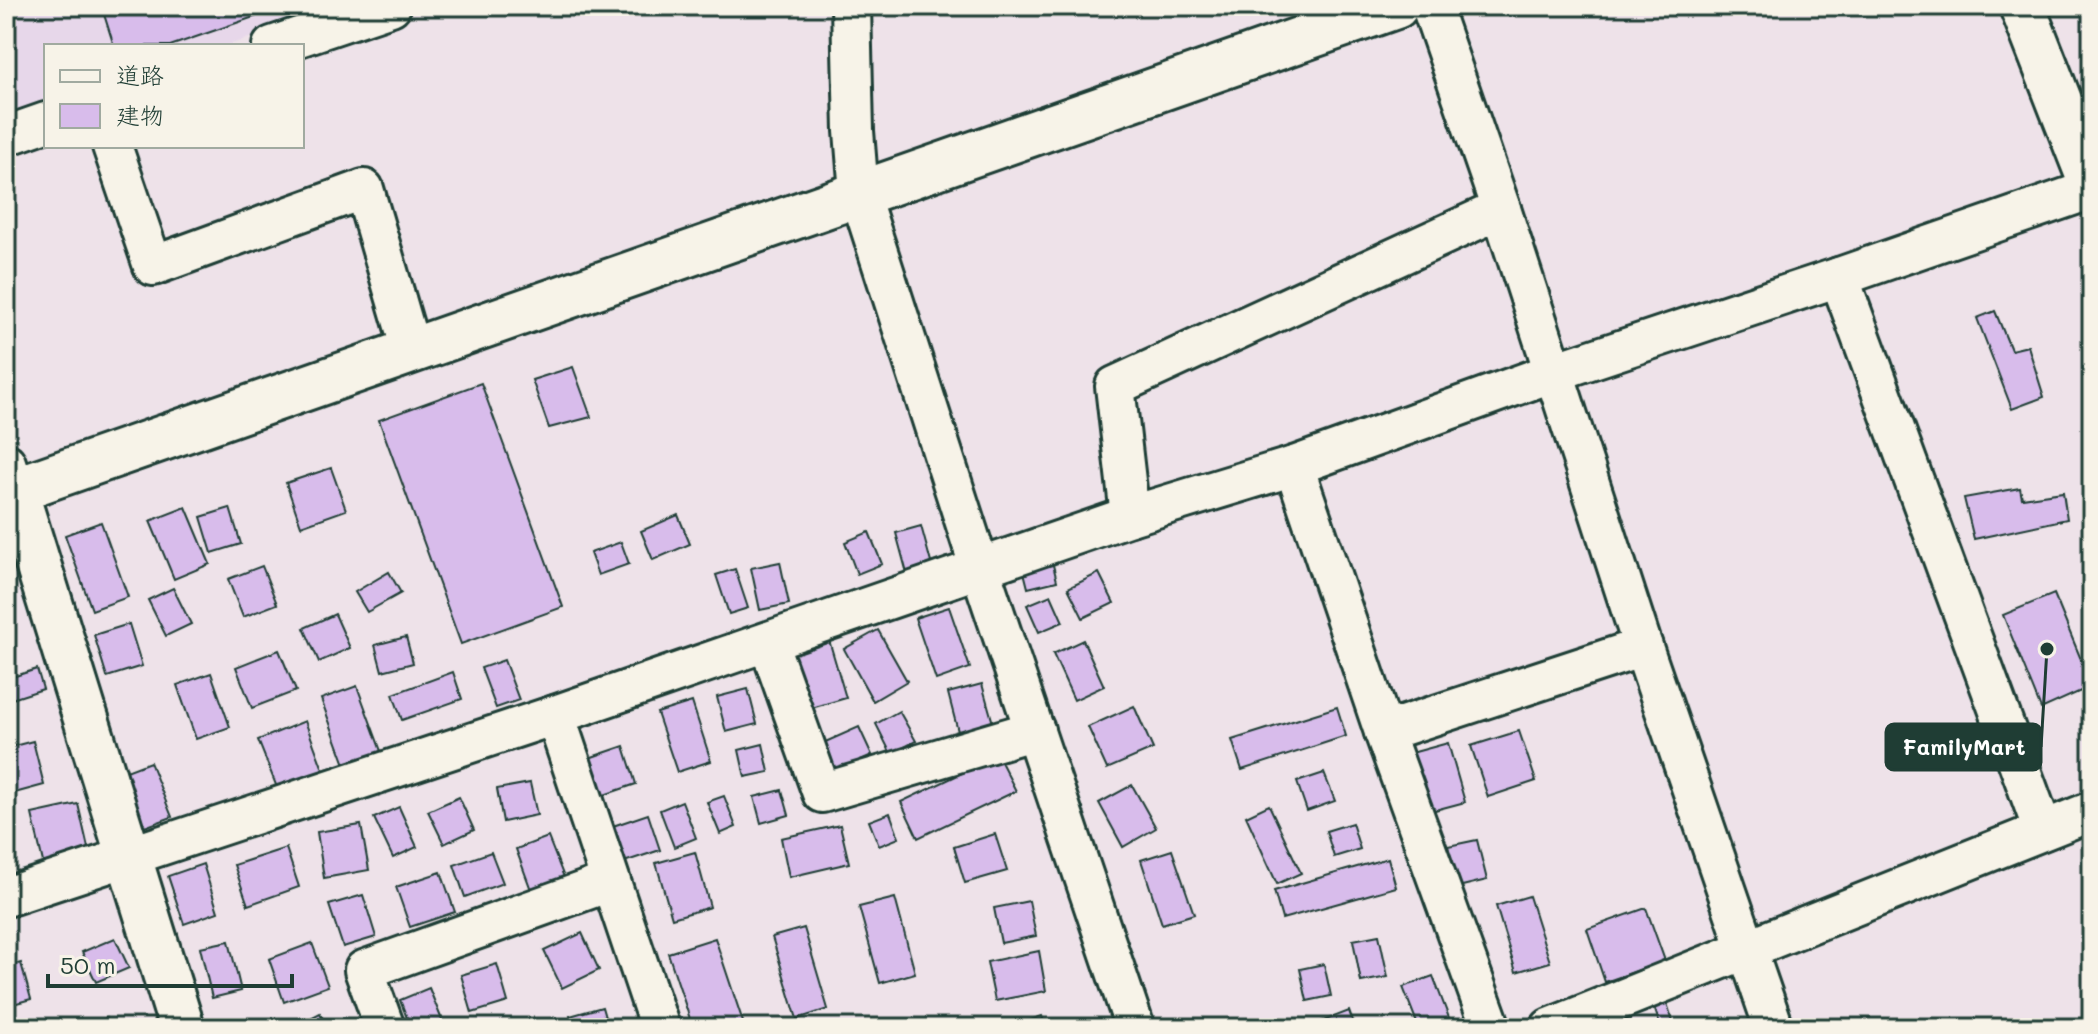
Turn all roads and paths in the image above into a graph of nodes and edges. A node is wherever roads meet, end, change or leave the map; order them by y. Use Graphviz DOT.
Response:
graph roads {
  1 [pos="391,6"];
  2 [pos="851,6"];
  3 [pos="1396,6"];
  4 [pos="1431,6"];
  5 [pos="2022,6"];
  6 [pos="278,44"];
  7 [pos="44,123"];
  8 [pos="6,136"];
  9 [pos="113,148"];
  10 [pos="2092,187"];
  11 [pos="859,193"];
  12 [pos="1501,209"];
  13 [pos="1839,277"];
  14 [pos="411,350"];
  15 [pos="1554,372"];
  16 [pos="1294,466"];
  17 [pos="9,482"];
  18 [pos="1130,516"];
  19 [pos="980,569"];
  20 [pos="768,642"];
  21 [pos="1643,647"];
  22 [pos="555,715"];
  23 [pos="1035,730"];
  24 [pos="1384,732"];
  25 [pos="2092,811"];
  26 [pos="2043,830"];
  27 [pos="128,857"];
  28 [pos="609,882"];
  29 [pos="6,897"];
  30 [pos="1748,950"];
  31 [pos="182,1028"];
  32 [pos="385,1028"];
  33 [pos="660,1028"];
  34 [pos="1135,1028"];
  35 [pos="1491,1028"];
  36 [pos="1550,1028"];
  37 [pos="1774,1028"];
  1 -- 6 [label="street"];
  2 -- 11 [label="street"];
  3 -- 11 [label="street"];
  4 -- 12 [label="street"];
  5 -- 10 [label="street"];
  7 -- 8 [label="street"];
  9 -- 14 [label="street"];
  10 -- 13 [label="street"];
  11 -- 14 [label="street"];
  11 -- 19 [label="street"];
  12 -- 15 [label="street"];
  12 -- 18 [label="street"];
  13 -- 15 [label="street"];
  13 -- 26 [label="street"];
  14 -- 17 [label="street"];
  15 -- 16 [label="street"];
  15 -- 21 [label="street"];
  16 -- 18 [label="street"];
  16 -- 24 [label="street"];
  17 -- 27 [label="street"];
  18 -- 19 [label="street"];
  19 -- 20 [label="street"];
  19 -- 23 [label="street"];
  20 -- 22 [label="street"];
  20 -- 23 [label="street"];
  21 -- 24 [label="street"];
  21 -- 30 [label="street"];
  22 -- 27 [label="street"];
  22 -- 28 [label="street"];
  23 -- 34 [label="street"];
  24 -- 35 [label="street"];
  25 -- 26 [label="street"];
  26 -- 30 [label="street"];
  27 -- 29 [label="street"];
  27 -- 31 [label="street"];
  28 -- 32 [label="street"];
  28 -- 33 [label="street"];
  30 -- 36 [label="street"];
  30 -- 37 [label="street"];
}
